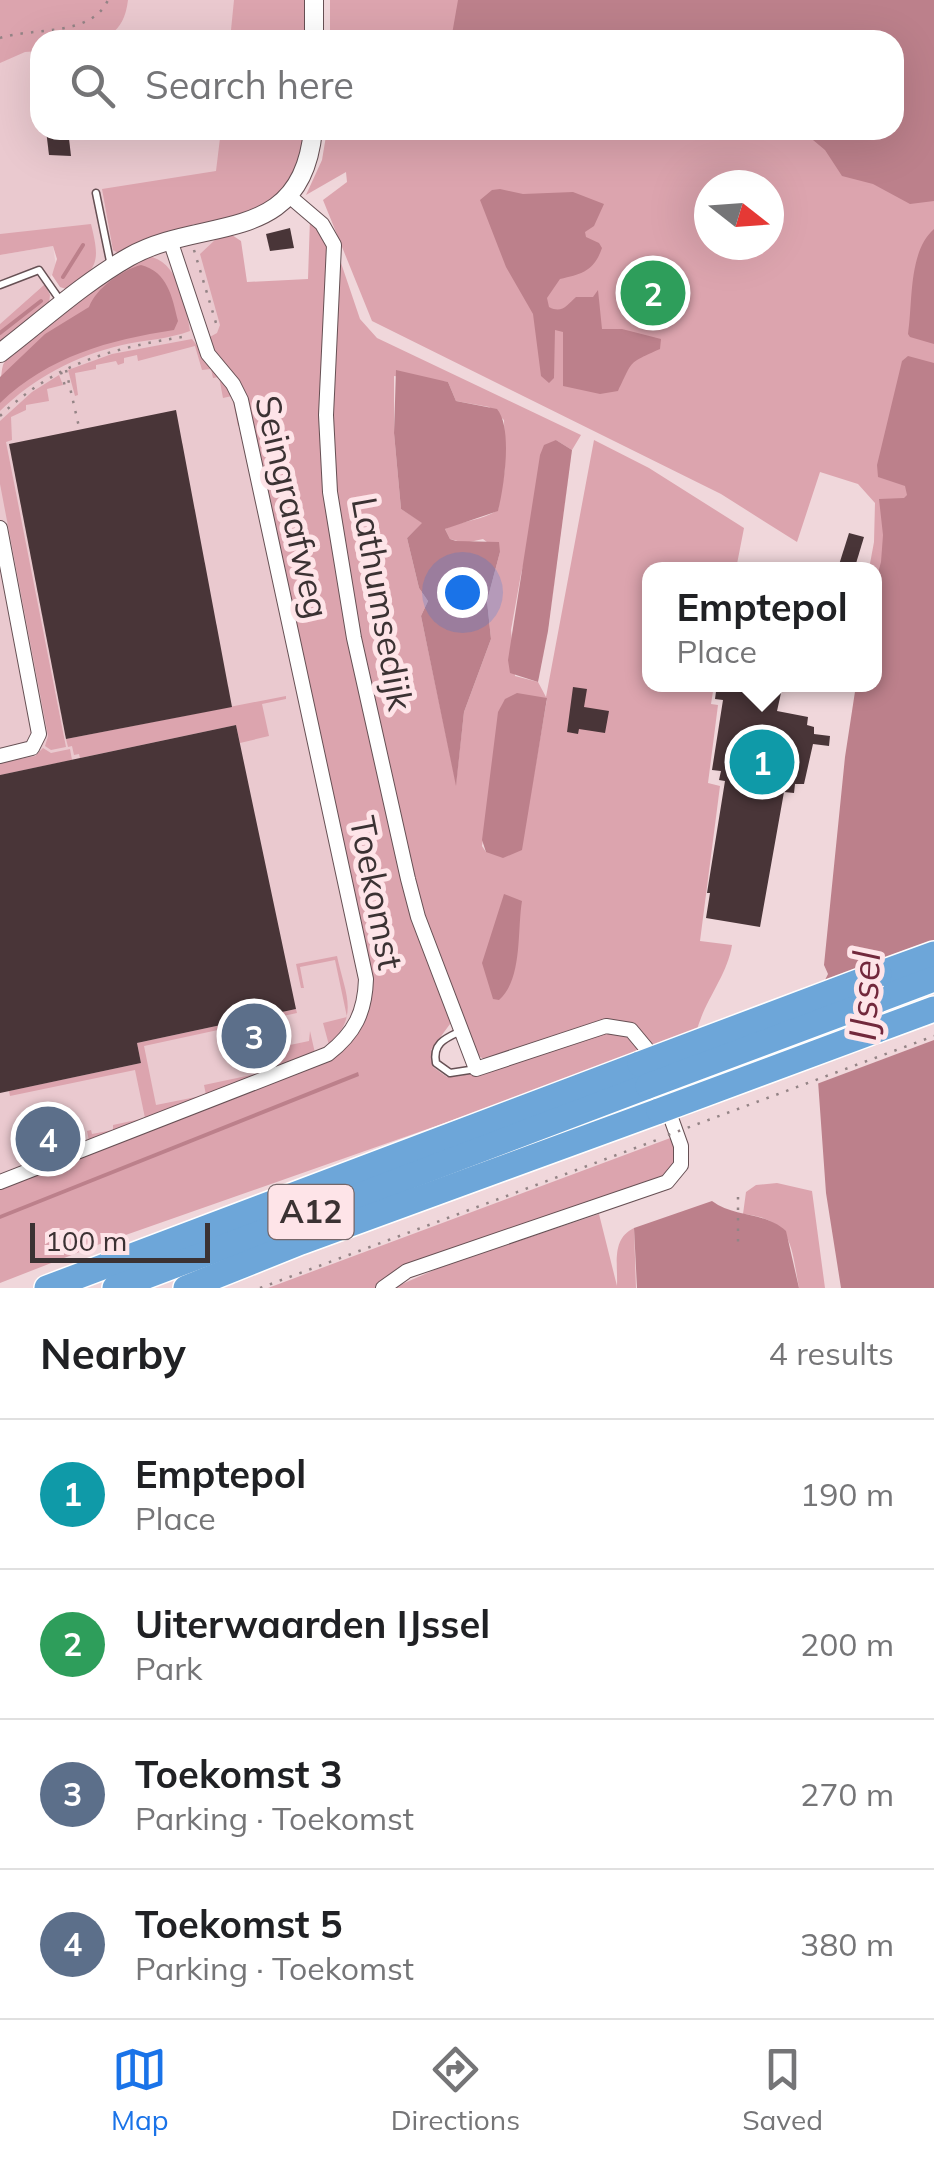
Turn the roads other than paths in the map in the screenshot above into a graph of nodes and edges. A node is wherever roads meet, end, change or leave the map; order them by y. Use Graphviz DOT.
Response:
graph roads {
  1 [pos="314,0"];
  2 [pos="314,30"];
  3 [pos="311,140"];
  4 [pos="96,193"];
  5 [pos="288,195"];
  6 [pos="170,240"];
  7 [pos="111,268"];
  8 [pos="0,285"];
  9 [pos="63,304"];
  10 [pos="0,354"];
  11 [pos="0,528"];
  12 [pos="5,577"];
  13 [pos="301,682"];
  14 [pos="0,756"];
  15 [pos="934,954"];
  16 [pos="934,979"];
  17 [pos="934,1008"];
  18 [pos="462,1031"];
  19 [pos="476,1068"];
  20 [pos="644,1075"];
  21 [pos="0,1182"];
  22 [pos="47,1288"];
  23 [pos="116,1288"];
  24 [pos="186,1288"];
  25 [pos="384,1288"];
  1 -- 2 [label="street"];
  3 -- 5 [label="street"];
  4 -- 7 [label="lane"];
  5 -- 6 [label="street"];
  5 -- 18 [label="street, Lathumsedijk"];
  6 -- 7 [label="street"];
  6 -- 13 [label="street, Seingraafweg"];
  7 -- 9 [label="street"];
  8 -- 9 [label="lane"];
  9 -- 10 [label="street"];
  11 -- 12 [label="street"];
  12 -- 14 [label="street"];
  13 -- 21 [label="street, Toekomst"];
  15 -- 20 [label="highway, A12, bridge"];
  16 -- 20 [label="highway, A12, bridge"];
  17 -- 24 [label="highway, A12, bridge"];
  18 -- 19 [label="street, Lathumsedijk"];
  18 -- 19 [label="lane"];
  19 -- 25 [label="street"];
  20 -- 22 [label="highway, A12"];
  20 -- 23 [label="highway, A12"];
}
